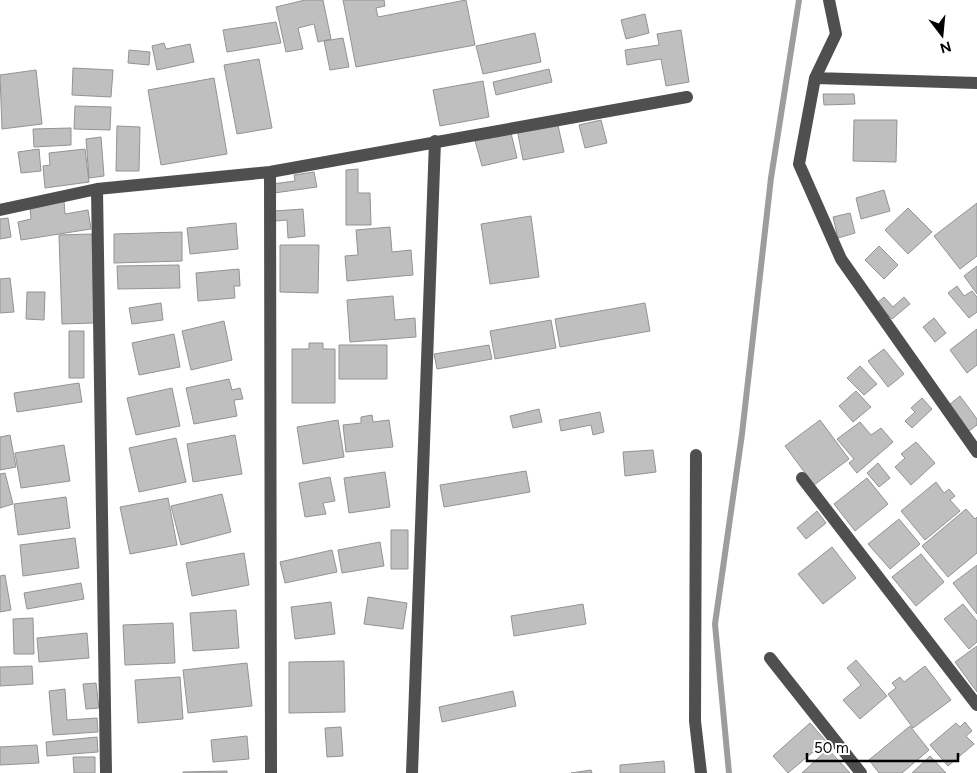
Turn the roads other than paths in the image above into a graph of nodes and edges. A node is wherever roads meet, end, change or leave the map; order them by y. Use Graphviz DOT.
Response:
graph roads {
  1 [pos="829,0"];
  2 [pos="815,78"];
  3 [pos="977,83"];
  4 [pos="687,97"];
  5 [pos="435,141"];
  6 [pos="270,172"];
  7 [pos="97,189"];
  8 [pos="0,210"];
  9 [pos="977,452"];
  10 [pos="696,455"];
  11 [pos="802,478"];
  12 [pos="770,658"];
  13 [pos="977,706"];
  14 [pos="106,773"];
  15 [pos="271,773"];
  16 [pos="412,773"];
  17 [pos="701,773"];
  18 [pos="862,773"];
  1 -- 2 [label="street"];
  2 -- 3 [label="street"];
  2 -- 9 [label="street"];
  4 -- 5 [label="street"];
  5 -- 6 [label="street"];
  5 -- 16 [label="street"];
  6 -- 7 [label="street"];
  6 -- 15 [label="street"];
  7 -- 8 [label="street"];
  7 -- 14 [label="street"];
  10 -- 17 [label="street"];
  11 -- 13 [label="street"];
  12 -- 18 [label="street"];
}
